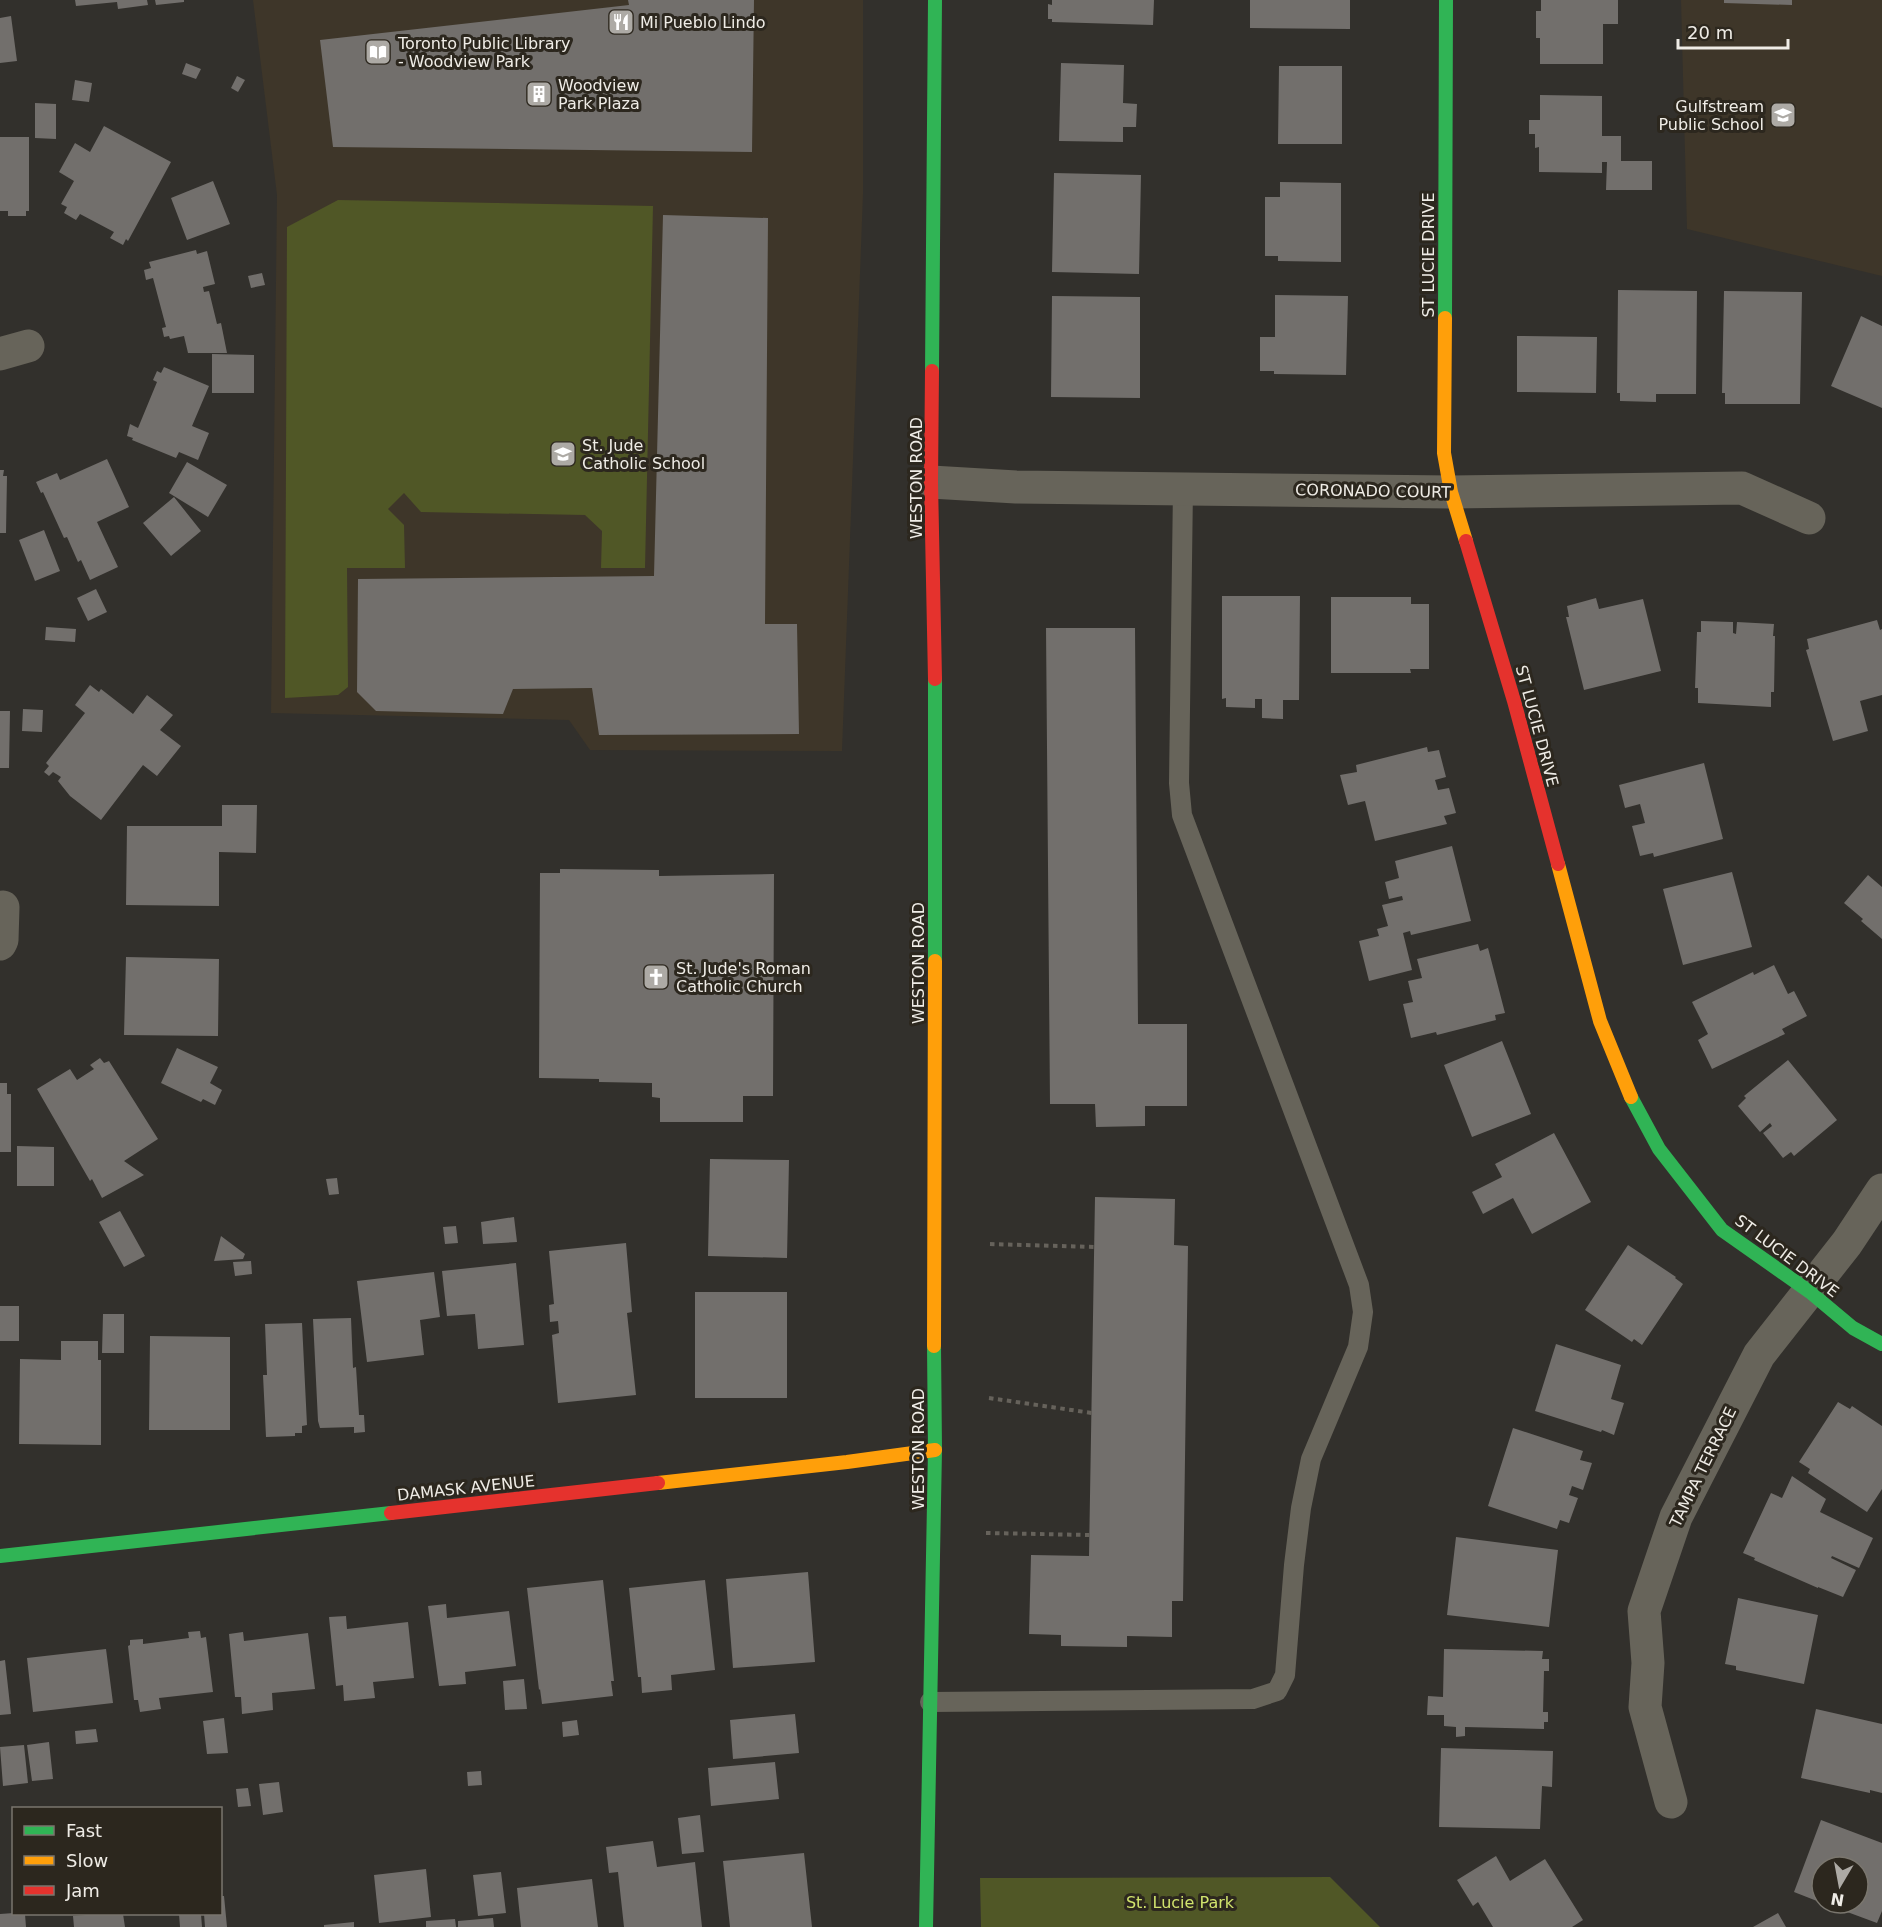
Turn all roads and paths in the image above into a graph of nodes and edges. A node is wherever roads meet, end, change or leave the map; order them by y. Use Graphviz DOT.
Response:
graph roads {
  1 [pos="935,0"];
  2 [pos="1446,0"];
  3 [pos="931,482"];
  4 [pos="1183,488"];
  5 [pos="1451,492"];
  6 [pos="1809,518"];
  7 [pos="3,907"];
  8 [pos="0,945"];
  9 [pos="1882,1190"];
  10 [pos="990,1244"];
  11 [pos="1095,1247"];
  12 [pos="1810,1292"];
  13 [pos="1882,1344"];
  14 [pos="989,1398"];
  15 [pos="1092,1413"];
  16 [pos="935,1450"];
  17 [pos="986,1533"];
  18 [pos="1090,1535"];
  19 [pos="0,1556"];
  20 [pos="930,1702"];
  21 [pos="1671,1803"];
  22 [pos="926,1927"];
  1 -- 3 [label="street, WESTON ROAD"];
  2 -- 5 [label="street, ST LUCIE DRIVE"];
  3 -- 4 [label="street, CORONADO COURT"];
  3 -- 16 [label="street, WESTON ROAD"];
  4 -- 5 [label="street, CORONADO COURT"];
  4 -- 20 [label="lane"];
  5 -- 6 [label="street, CORONADO COURT"];
  5 -- 12 [label="street, ST LUCIE DRIVE"];
  7 -- 8 [label="street"];
  9 -- 12 [label="street, TAMPA TERRACE"];
  10 -- 11 [label="path"];
  12 -- 13 [label="street, ST LUCIE DRIVE"];
  12 -- 21 [label="street, TAMPA TERRACE"];
  14 -- 15 [label="path"];
  16 -- 19 [label="street, DAMASK AVENUE"];
  16 -- 20 [label="street, WESTON ROAD"];
  17 -- 18 [label="path"];
  20 -- 22 [label="street, WESTON ROAD"];
}
